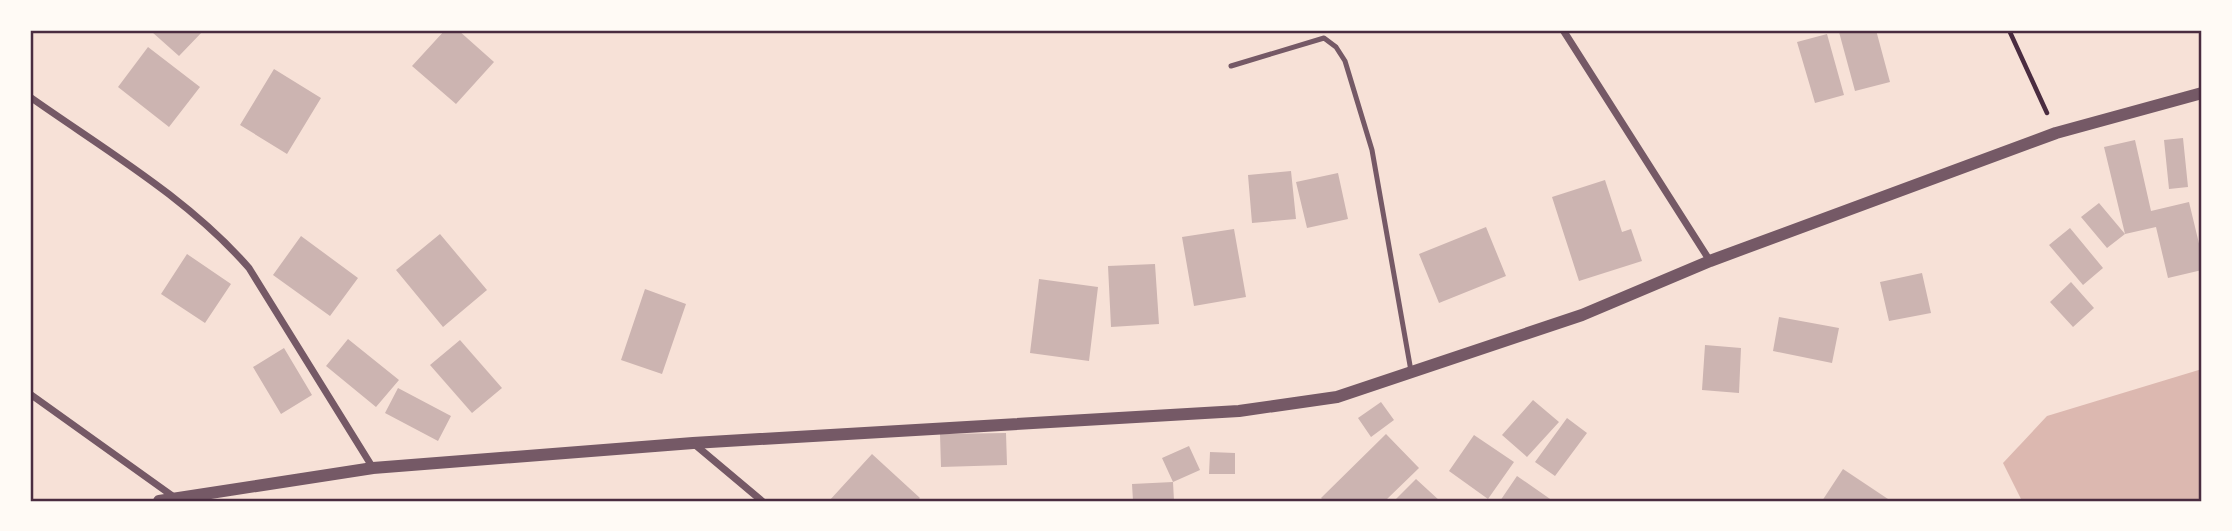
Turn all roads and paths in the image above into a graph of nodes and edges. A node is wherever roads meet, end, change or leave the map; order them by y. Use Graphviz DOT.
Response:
graph roads {
  1 [pos="1563,30"];
  2 [pos="2009,30"];
  3 [pos="1231,66"];
  4 [pos="2202,93"];
  5 [pos="30,97"];
  6 [pos="2056,133"];
  7 [pos="1710,261"];
  8 [pos="1411,371"];
  9 [pos="30,394"];
  10 [pos="693,443"];
  11 [pos="373,468"];
  12 [pos="174,498"];
  13 [pos="159,501"];
  14 [pos="762,501"];
  1 -- 7 [label="street"];
  2 -- 6 [label="path"];
  3 -- 8 [label="lane"];
  4 -- 6 [label="street"];
  5 -- 11 [label="street"];
  6 -- 7 [label="street"];
  7 -- 8 [label="street"];
  8 -- 10 [label="street"];
  9 -- 12 [label="street"];
  10 -- 11 [label="street"];
  10 -- 14 [label="street"];
  11 -- 12 [label="street"];
  12 -- 13 [label="street"];
}
